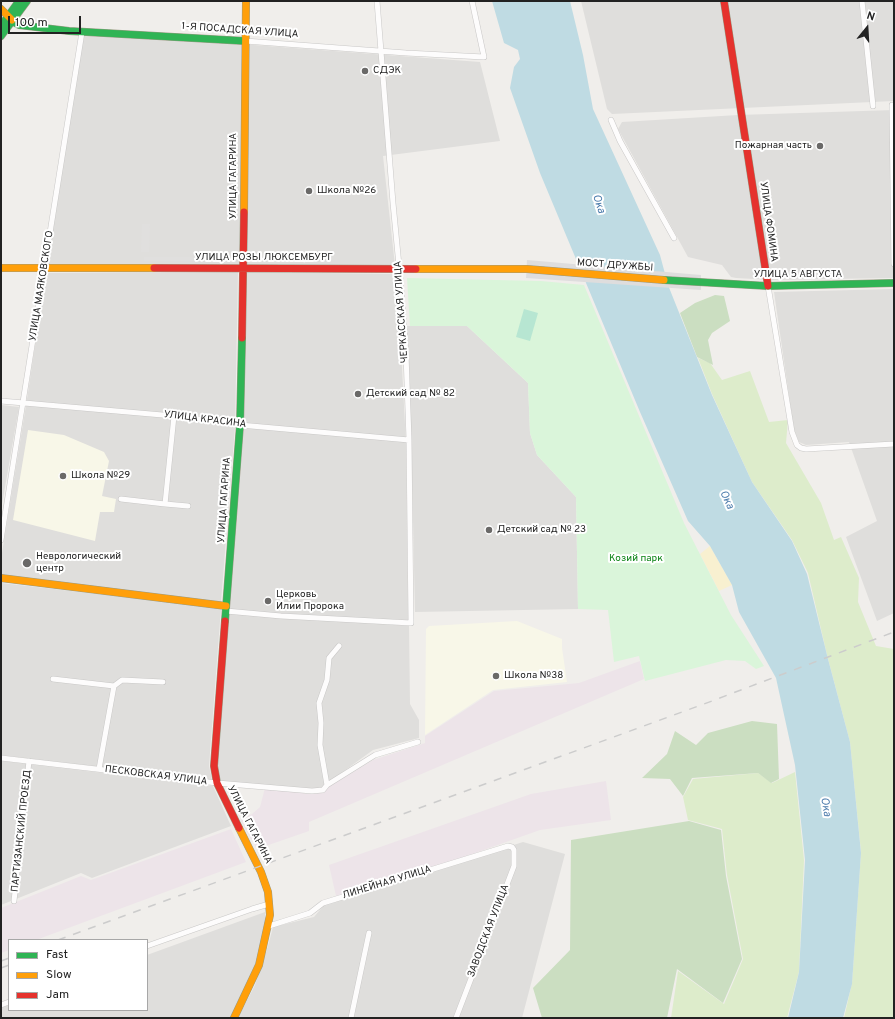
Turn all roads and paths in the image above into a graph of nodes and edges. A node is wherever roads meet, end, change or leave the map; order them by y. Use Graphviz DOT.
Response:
graph roads {
  1 [pos="20,1"];
  2 [pos="27,1"];
  3 [pos="246,1"];
  4 [pos="377,1"];
  5 [pos="472,1"];
  6 [pos="724,1"];
  7 [pos="862,1"];
  8 [pos="1,9"];
  9 [pos="10,19"];
  10 [pos="1,26"];
  11 [pos="82,32"];
  12 [pos="1,36"];
  13 [pos="245,41"];
  14 [pos="381,51"];
  15 [pos="892,105"];
  16 [pos="872,106"];
  17 [pos="611,120"];
  18 [pos="674,238"];
  19 [pos="894,264"];
  20 [pos="1,268"];
  21 [pos="45,268"];
  22 [pos="243,268"];
  23 [pos="400,268"];
  24 [pos="527,269"];
  25 [pos="702,283"];
  26 [pos="894,283"];
  27 [pos="768,286"];
  28 [pos="1,401"];
  29 [pos="24,403"];
  30 [pos="174,416"];
  31 [pos="240,425"];
  32 [pos="409,440"];
  33 [pos="894,444"];
  34 [pos="121,499"];
  35 [pos="165,504"];
  36 [pos="188,506"];
  37 [pos="1,540"];
  38 [pos="1,578"];
  39 [pos="226,608"];
  40 [pos="339,646"];
  41 [pos="53,679"];
  42 [pos="163,682"];
  43 [pos="114,686"];
  44 [pos="418,742"];
  45 [pos="1,758"];
  46 [pos="29,761"];
  47 [pos="99,769"];
  48 [pos="217,783"];
  49 [pos="327,785"];
  50 [pos="508,846"];
  51 [pos="14,901"];
  52 [pos="269,904"];
  53 [pos="269,926"];
  54 [pos="369,933"];
  55 [pos="148,946"];
  56 [pos="234,1018"];
  57 [pos="351,1018"];
  58 [pos="456,1018"];
  1 -- 9 [label="main road"];
  2 -- 9 [label="main road"];
  3 -- 13 [label="main road, УЛИЦА ГАГАРИНА"];
  4 -- 14 [label="street, ЧЕРКАССКАЯ УЛИЦА"];
  5 -- 14 [label="street, 1-Я ПОСАДСКАЯ УЛИЦА"];
  6 -- 27 [label="main road, УЛИЦА ФОМИНА"];
  7 -- 16 [label="street"];
  8 -- 9 [label="main road"];
  9 -- 10 [label="main road"];
  9 -- 11 [label="main road, 1-Я ПОСАДСКАЯ УЛИЦА"];
  9 -- 12 [label="main road"];
  11 -- 13 [label="main road, 1-Я ПОСАДСКАЯ УЛИЦА"];
  11 -- 21 [label="street, УЛИЦА МАЯКОВСКОГО"];
  13 -- 14 [label="street, 1-Я ПОСАДСКАЯ УЛИЦА"];
  13 -- 22 [label="main road, УЛИЦА ГАГАРИНА"];
  14 -- 23 [label="street, ЧЕРКАССКАЯ УЛИЦА"];
  15 -- 19 [label="street"];
  17 -- 18 [label="street"];
  20 -- 21 [label="main road, УЛИЦА РОЗЫ ЛЮКСЕМБУРГ"];
  21 -- 22 [label="main road, УЛИЦА РОЗЫ ЛЮКСЕМБУРГ"];
  21 -- 29 [label="street, УЛИЦА МАЯКОВСКОГО"];
  22 -- 23 [label="main road, УЛИЦА РОЗЫ ЛЮКСЕМБУРГ"];
  22 -- 31 [label="main road, УЛИЦА ГАГАРИНА"];
  23 -- 24 [label="main road, УЛИЦА РОЗЫ ЛЮКСЕМБУРГ"];
  23 -- 32 [label="street, ЧЕРКАССКАЯ УЛИЦА"];
  24 -- 25 [label="main road, МОСТ ДРУЖБЫ"];
  25 -- 27 [label="main road, УЛИЦА 5 АВГУСТА"];
  26 -- 27 [label="main road, УЛИЦА 5 АВГУСТА"];
  27 -- 33 [label="street, УЛИЦА ФОМИНА"];
  28 -- 29 [label="street, УЛИЦА КРАСИНА"];
  29 -- 30 [label="street, УЛИЦА КРАСИНА"];
  29 -- 37 [label="street, УЛИЦА МАЯКОВСКОГО"];
  30 -- 31 [label="street, УЛИЦА КРАСИНА"];
  30 -- 35 [label="street"];
  31 -- 32 [label="street, УЛИЦА КРАСИНА"];
  31 -- 39 [label="main road, УЛИЦА ГАГАРИНА"];
  32 -- 39 [label="street, ЧЕРКАССКАЯ УЛИЦА"];
  34 -- 35 [label="street"];
  35 -- 36 [label="street"];
  38 -- 39 [label="main road"];
  39 -- 48 [label="main road, УЛИЦА ГАГАРИНА"];
  40 -- 49 [label="street"];
  41 -- 43 [label="street"];
  42 -- 43 [label="street"];
  43 -- 47 [label="street"];
  44 -- 49 [label="street, ПЕСКОВСКАЯ УЛИЦА"];
  45 -- 46 [label="street, ПЕСКОВСКАЯ УЛИЦА"];
  46 -- 47 [label="street, ПЕСКОВСКАЯ УЛИЦА"];
  46 -- 51 [label="street, ПАРТИЗАНСКИЙ ПРОЕЗД"];
  47 -- 48 [label="street, ПЕСКОВСКАЯ УЛИЦА"];
  48 -- 49 [label="street, ПЕСКОВСКАЯ УЛИЦА"];
  48 -- 52 [label="main road, УЛИЦА ГАГАРИНА"];
  50 -- 53 [label="street, ЛИНЕЙНАЯ УЛИЦА"];
  50 -- 58 [label="street, ЗАВОДСКАЯ УЛИЦА"];
  52 -- 53 [label="main road, УЛИЦА ГАГАРИНА"];
  52 -- 55 [label="street"];
  53 -- 56 [label="main road, УЛИЦА ГАГАРИНА"];
  54 -- 57 [label="street"];
}
